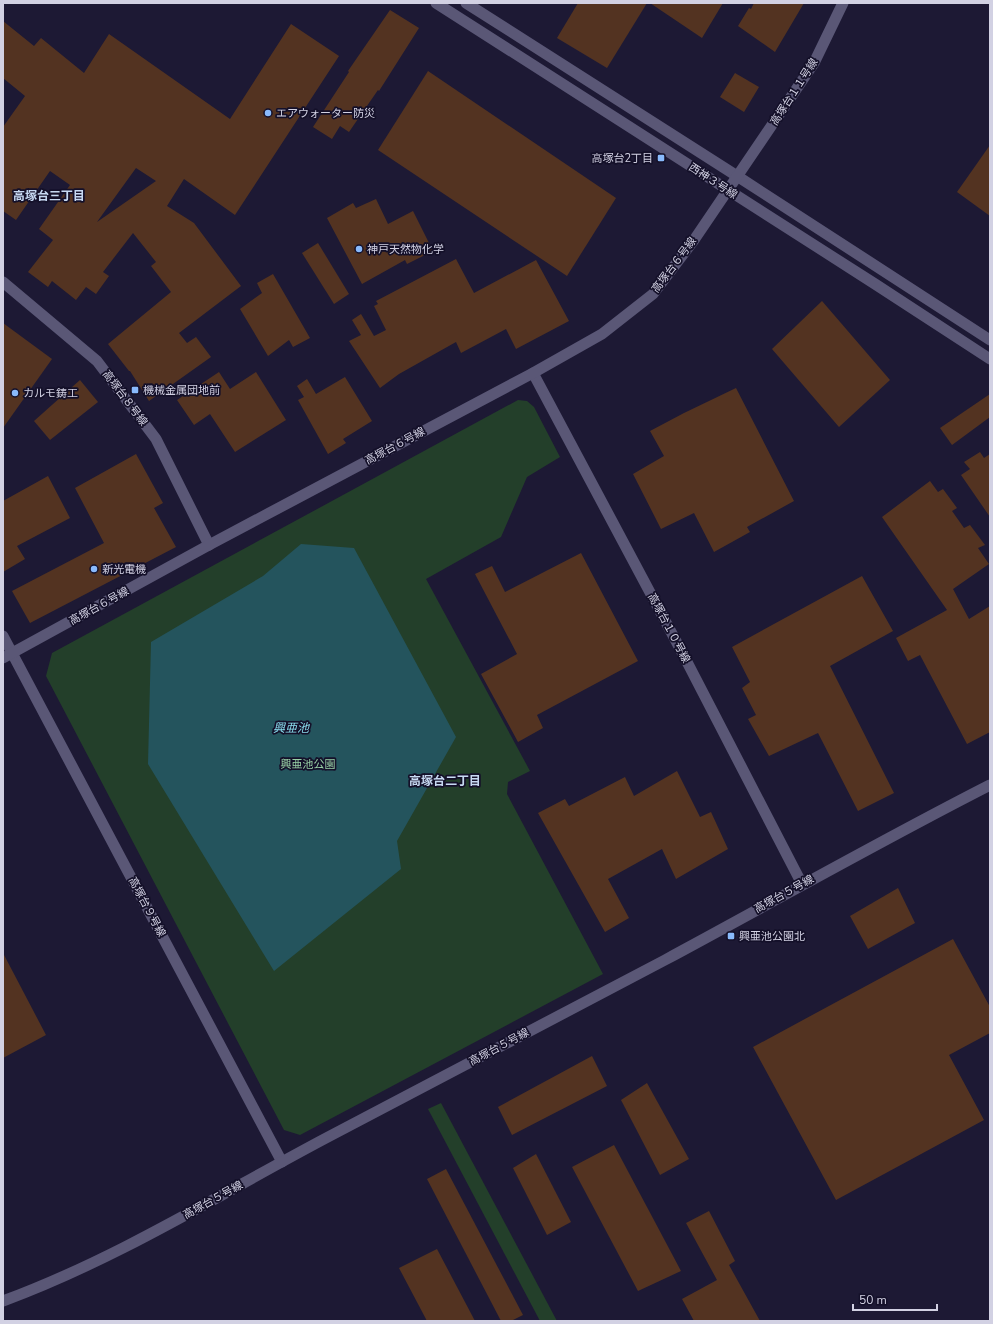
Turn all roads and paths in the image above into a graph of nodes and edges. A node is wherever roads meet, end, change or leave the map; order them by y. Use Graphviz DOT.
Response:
graph roads {
  1 [pos="436,3"];
  2 [pos="466,3"];
  3 [pos="843,3"];
  4 [pos="451,7"];
  5 [pos="737,176"];
  6 [pos="728,191"];
  7 [pos="3,282"];
  8 [pos="990,340"];
  9 [pos="990,359"];
  10 [pos="534,373"];
  11 [pos="209,545"];
  12 [pos="3,636"];
  13 [pos="8,656"];
  14 [pos="990,785"];
  15 [pos="802,884"];
  16 [pos="282,1162"];
  17 [pos="3,1301"];
  1 -- 4 [label="street, 西神３号線"];
  2 -- 5 [label="street, 西神３号線"];
  3 -- 5 [label="street, 高塚台１１号線"];
  4 -- 6 [label="street, 西神３号線"];
  5 -- 6 [label="street, 高塚台６号線"];
  5 -- 8 [label="street, 西神３号線"];
  6 -- 9 [label="street, 西神３号線"];
  6 -- 10 [label="street, 高塚台６号線"];
  7 -- 11 [label="street, 高塚台８号線"];
  10 -- 11 [label="street, 高塚台６号線"];
  10 -- 15 [label="street, 高塚台１０号線"];
  11 -- 13 [label="street, 高塚台６号線"];
  12 -- 13 [label="street, 高塚台９号線"];
  13 -- 16 [label="street, 高塚台９号線"];
  14 -- 15 [label="street, 高塚台５号線"];
  15 -- 16 [label="street, 高塚台５号線"];
  16 -- 17 [label="street, 高塚台５号線"];
}
